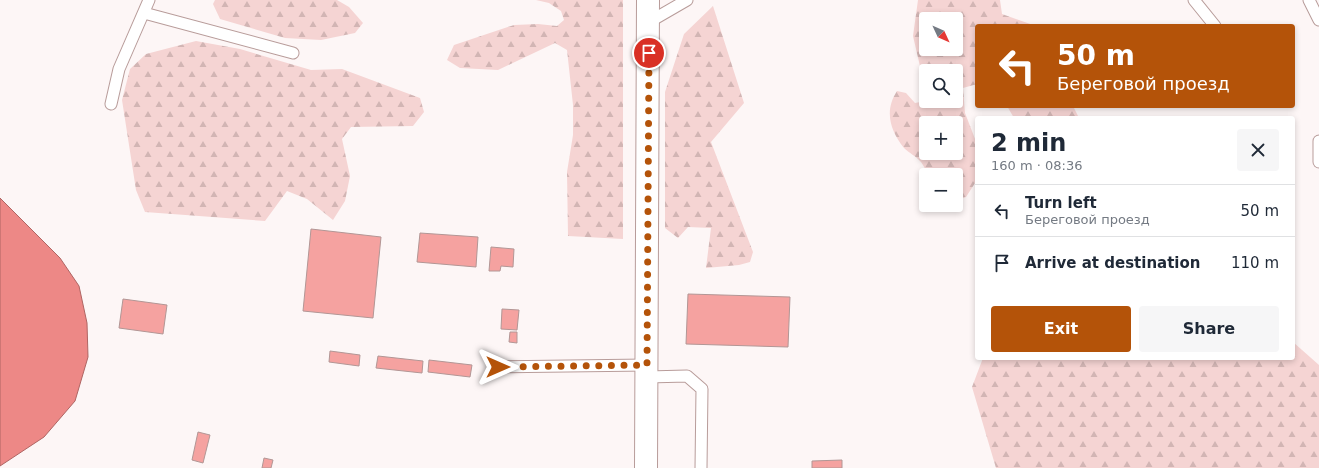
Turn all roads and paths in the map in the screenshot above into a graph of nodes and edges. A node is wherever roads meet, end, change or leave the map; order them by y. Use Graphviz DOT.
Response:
graph roads {
  1 [pos="149,0"];
  2 [pos="648,0"];
  3 [pos="687,0"];
  4 [pos="1194,0"];
  5 [pos="1309,0"];
  6 [pos="144,13"];
  7 [pos="1319,20"];
  8 [pos="649,22"];
  9 [pos="1213,24"];
  10 [pos="293,53"];
  11 [pos="111,104"];
  12 [pos="1319,141"];
  13 [pos="1319,162"];
  14 [pos="498,367"];
  15 [pos="647,371"];
  16 [pos="646,468"];
  17 [pos="701,468"];
  1 -- 6 [label="lane"];
  2 -- 8 [label="street"];
  3 -- 8 [label="lane"];
  4 -- 9 [label="lane"];
  5 -- 7 [label="lane"];
  6 -- 10 [label="lane"];
  6 -- 11 [label="lane"];
  8 -- 15 [label="street"];
  12 -- 13 [label="lane"];
  14 -- 15 [label="lane"];
  15 -- 16 [label="street"];
  15 -- 17 [label="lane"];
}
